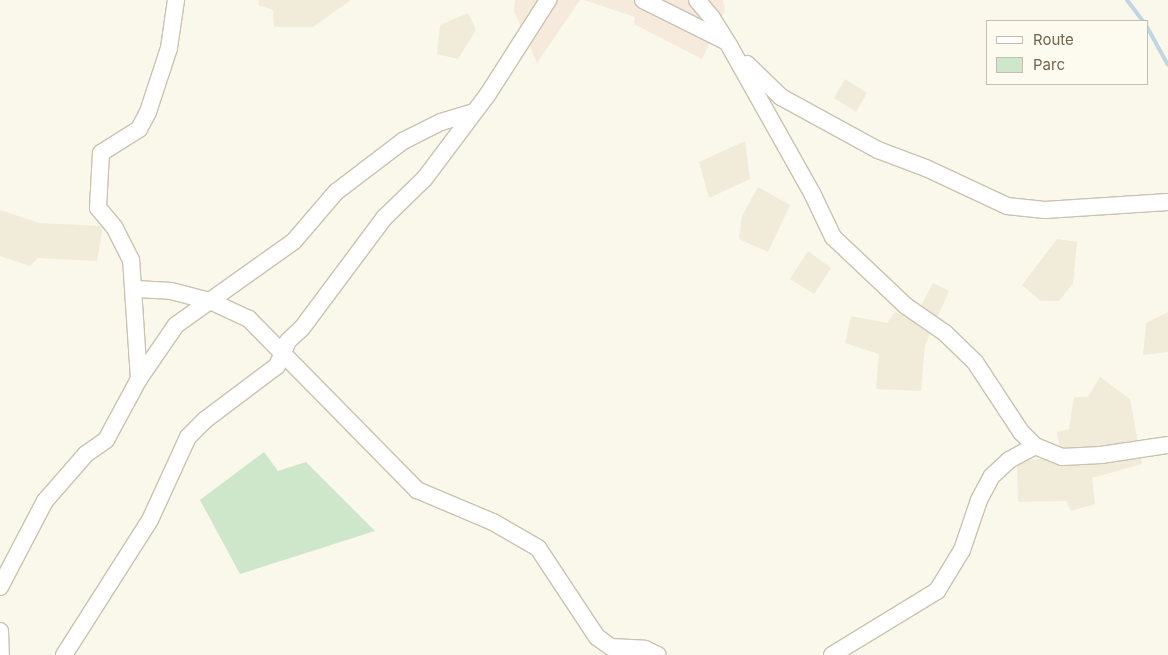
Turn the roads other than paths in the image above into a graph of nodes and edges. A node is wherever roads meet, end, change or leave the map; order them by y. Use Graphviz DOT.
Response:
graph roads {
  1 [pos="176,0"];
  2 [pos="548,0"];
  3 [pos="643,0"];
  4 [pos="697,0"];
  5 [pos="730,47"];
  6 [pos="474,112"];
  7 [pos="1168,202"];
  8 [pos="135,290"];
  9 [pos="210,300"];
  10 [pos="284,352"];
  11 [pos="139,379"];
  12 [pos="1168,445"];
  13 [pos="1035,446"];
  14 [pos="0,587"];
  15 [pos="0,631"];
  16 [pos="1,655"];
  17 [pos="64,655"];
  18 [pos="658,655"];
  19 [pos="832,655"];
  1 -- 8 [label="street"];
  2 -- 6 [label="street"];
  3 -- 5 [label="street"];
  4 -- 5 [label="street"];
  5 -- 7 [label="street"];
  5 -- 13 [label="street"];
  6 -- 9 [label="street"];
  6 -- 10 [label="street"];
  8 -- 9 [label="street"];
  8 -- 11 [label="street"];
  9 -- 10 [label="street"];
  9 -- 11 [label="street"];
  10 -- 17 [label="street"];
  10 -- 18 [label="street"];
  11 -- 14 [label="street"];
  12 -- 13 [label="street"];
  13 -- 19 [label="street"];
  15 -- 16 [label="street"];
}
